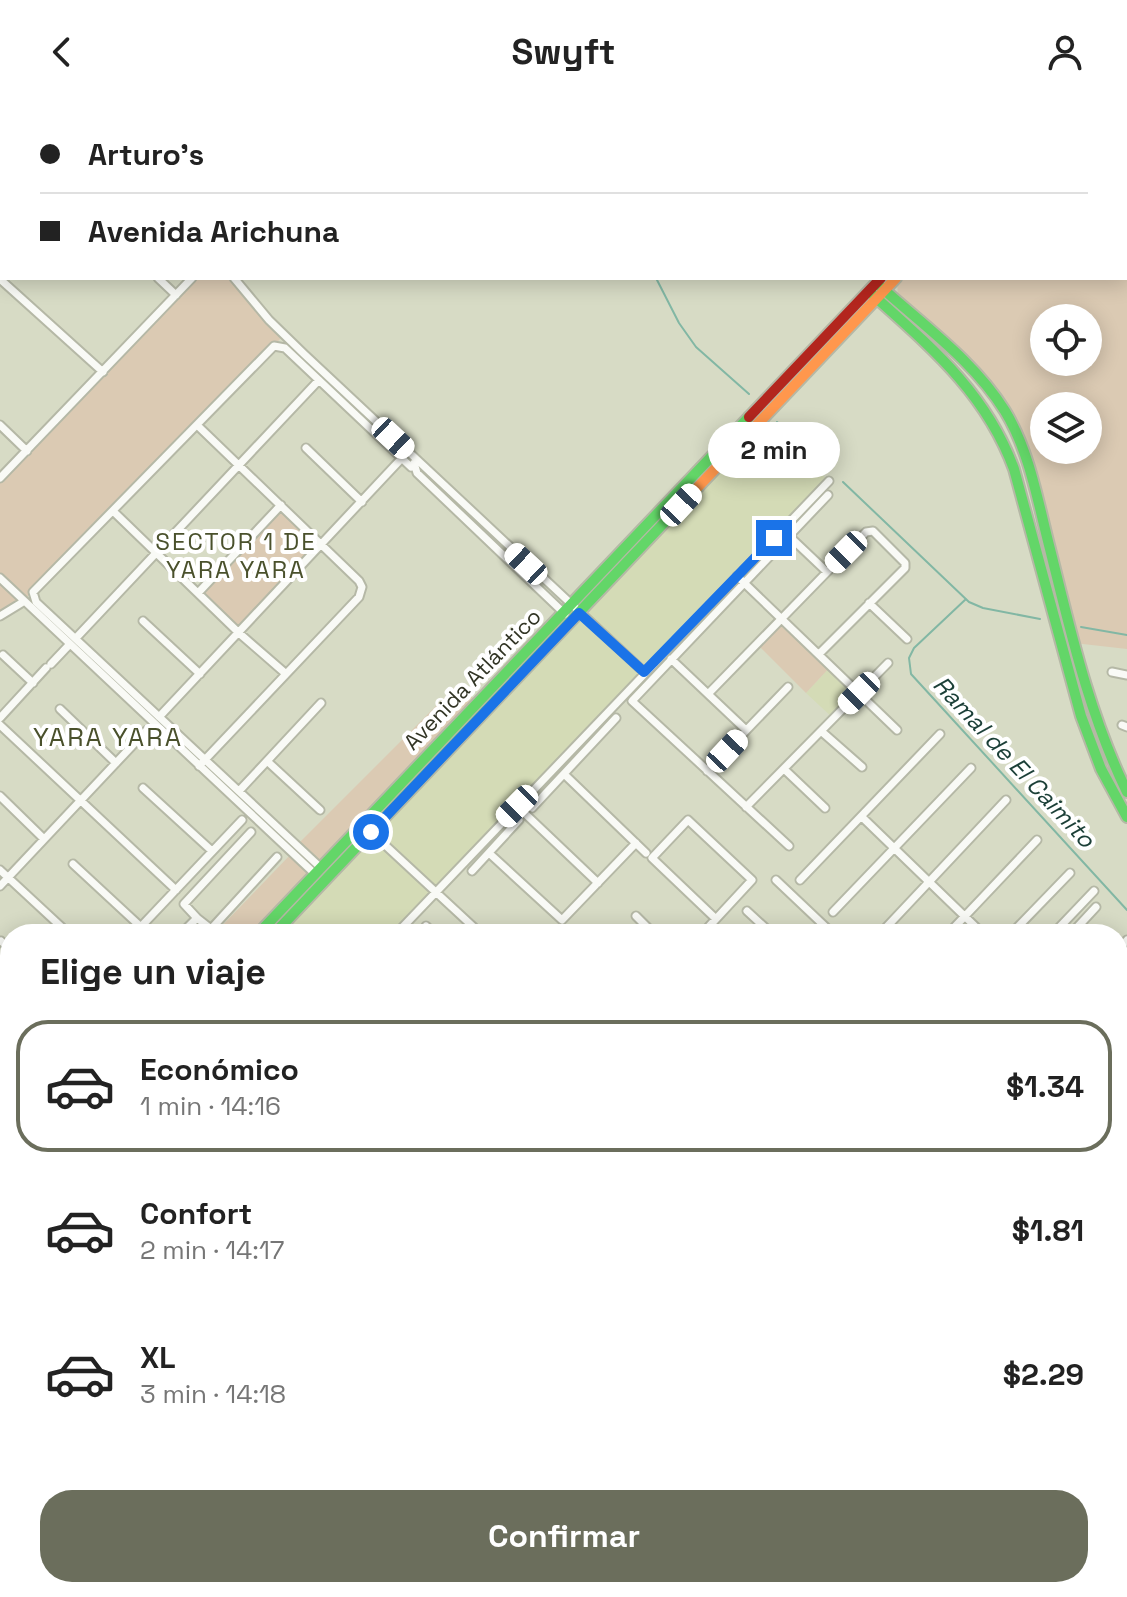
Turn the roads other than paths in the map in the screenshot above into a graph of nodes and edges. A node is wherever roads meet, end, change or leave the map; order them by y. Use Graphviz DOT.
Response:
graph roads {
  1 [pos="1,280"];
  2 [pos="160,280"];
  3 [pos="192,280"];
  4 [pos="234,280"];
  5 [pos="897,280"];
  6 [pos="877,288"];
  7 [pos="176,295"];
  8 [pos="901,305"];
  9 [pos="889,310"];
  10 [pos="865,311"];
  11 [pos="103,372"];
  12 [pos="319,380"];
  13 [pos="0,425"];
  14 [pos="197,425"];
  15 [pos="306,448"];
  16 [pos="27,451"];
  17 [pos="402,458"];
  18 [pos="240,466"];
  19 [pos="411,467"];
  20 [pos="0,478"];
  21 [pos="829,481"];
  22 [pos="828,495"];
  23 [pos="362,502"];
  24 [pos="281,505"];
  25 [pos="114,512"];
  26 [pos="789,536"];
  27 [pos="322,545"];
  28 [pos="156,554"];
  29 [pos="827,572"];
  30 [pos="737,576"];
  31 [pos="0,578"];
  32 [pos="746,584"];
  33 [pos="198,593"];
  34 [pos="23,602"];
  35 [pos="869,603"];
  36 [pos="571,612"];
  37 [pos="0,616"];
  38 [pos="782,619"];
  39 [pos="143,621"];
  40 [pos="239,633"];
  41 [pos="76,638"];
  42 [pos="907,639"];
  43 [pos="69,645"];
  44 [pos="819,654"];
  45 [pos="3,655"];
  46 [pos="671,659"];
  47 [pos="888,663"];
  48 [pos="644,672"];
  49 [pos="1112,672"];
  50 [pos="285,673"];
  51 [pos="200,674"];
  52 [pos="1127,675"];
  53 [pos="33,683"];
  54 [pos="788,687"];
  55 [pos="709,693"];
  56 [pos="859,693"];
  57 [pos="321,703"];
  58 [pos="60,709"];
  59 [pos="159,717"];
  60 [pos="0,718"];
  61 [pos="616,718"];
  62 [pos="0,725"];
  63 [pos="147,730"];
  64 [pos="746,730"];
  65 [pos="897,730"];
  66 [pos="821,731"];
  67 [pos="940,734"];
  68 [pos="267,761"];
  69 [pos="116,763"];
  70 [pos="202,763"];
  71 [pos="862,767"];
  72 [pos="971,768"];
  73 [pos="784,769"];
  74 [pos="707,771"];
  75 [pos="564,774"];
  76 [pos="143,788"];
  77 [pos="239,791"];
  78 [pos="1127,792"];
  79 [pos="0,796"];
  80 [pos="1006,800"];
  81 [pos="81,801"];
  82 [pos="517,806"];
  83 [pos="746,807"];
  84 [pos="532,808"];
  85 [pos="825,808"];
  86 [pos="320,810"];
  87 [pos="862,817"];
  88 [pos="1127,817"];
  89 [pos="242,820"];
  90 [pos="519,820"];
  91 [pos="251,832"];
  92 [pos="371,832"];
  93 [pos="44,839"];
  94 [pos="1037,840"];
  95 [pos="636,843"];
  96 [pos="789,846"];
  97 [pos="895,848"];
  98 [pos="212,851"];
  99 [pos="489,853"];
  100 [pos="646,853"];
  101 [pos="277,857"];
  102 [pos="73,864"];
  103 [pos="0,870"];
  104 [pos="318,870"];
  105 [pos="472,871"];
  106 [pos="1070,873"];
  107 [pos="8,877"];
  108 [pos="776,880"];
  109 [pos="800,880"];
  110 [pos="930,882"];
  111 [pos="598,883"];
  112 [pos="0,886"];
  113 [pos="176,890"];
  114 [pos="1094,891"];
  115 [pos="435,892"];
  116 [pos="1096,907"];
  117 [pos="747,911"];
  118 [pos="833,912"];
  119 [pos="636,916"];
  120 [pos="965,916"];
  121 [pos="197,918"];
  122 [pos="716,919"];
  123 [pos="58,924"];
  124 [pos="138,924"];
  125 [pos="144,924"];
  126 [pos="191,924"];
  127 [pos="205,924"];
  128 [pos="216,924"];
  129 [pos="267,924"];
  130 [pos="284,924"];
  131 [pos="405,924"];
  132 [pos="470,924"];
  133 [pos="644,924"];
  134 [pos="711,924"];
  135 [pos="761,924"];
  136 [pos="822,924"];
  137 [pos="890,924"];
  138 [pos="957,924"];
  139 [pos="973,924"];
  140 [pos="1021,924"];
  141 [pos="1063,924"];
  142 [pos="1080,924"];
  1 -- 11 [label="street"];
  2 -- 7 [label="street"];
  3 -- 7 [label="street"];
  4 -- 36 [label="street"];
  5 -- 8 [label="main road"];
  6 -- 8 [label="main road"];
  6 -- 9 [label="main road"];
  6 -- 10 [label="main road, Avenida Atlántico"];
  6 -- 36 [label="main road, Avenida Atlántico"];
  7 -- 11 [label="street"];
  8 -- 78 [label="main road"];
  9 -- 10 [label="main road"];
  9 -- 88 [label="main road"];
  10 -- 36 [label="main road, Avenida Atlántico"];
  11 -- 16 [label="street"];
  12 -- 14 [label="street"];
  12 -- 17 [label="street"];
  12 -- 18 [label="street"];
  13 -- 16 [label="street"];
  14 -- 18 [label="street"];
  14 -- 25 [label="street"];
  15 -- 23 [label="street"];
  16 -- 20 [label="street"];
  17 -- 19 [label="street"];
  17 -- 23 [label="street"];
  18 -- 24 [label="street"];
  18 -- 28 [label="street"];
  21 -- 30 [label="street"];
  22 -- 26 [label="street"];
  23 -- 27 [label="street"];
  24 -- 27 [label="street"];
  24 -- 33 [label="street"];
  25 -- 28 [label="street"];
  25 -- 41 [label="street"];
  26 -- 29 [label="street"];
  26 -- 32 [label="street"];
  27 -- 40 [label="street"];
  27 -- 50 [label="street"];
  28 -- 33 [label="street"];
  28 -- 41 [label="street"];
  29 -- 35 [label="street"];
  29 -- 38 [label="street"];
  30 -- 32 [label="street"];
  30 -- 48 [label="street"];
  31 -- 34 [label="street"];
  32 -- 38 [label="street"];
  32 -- 46 [label="street"];
  33 -- 40 [label="street"];
  34 -- 37 [label="street"];
  34 -- 43 [label="street"];
  35 -- 42 [label="street"];
  35 -- 44 [label="street"];
  36 -- 48 [label="street"];
  36 -- 92 [label="main road, Avenida Atlántico"];
  36 -- 104 [label="main road, Avenida Atlántico"];
  38 -- 44 [label="street"];
  38 -- 55 [label="street"];
  39 -- 51 [label="street"];
  40 -- 50 [label="street"];
  40 -- 51 [label="street"];
  41 -- 59 [label="street"];
  43 -- 53 [label="street"];
  43 -- 70 [label="street"];
  44 -- 56 [label="street"];
  45 -- 53 [label="street"];
  46 -- 55 [label="street"];
  46 -- 74 [label="street"];
  47 -- 56 [label="street"];
  48 -- 82 [label="street"];
  49 -- 52 [label="street"];
  50 -- 70 [label="street"];
  51 -- 59 [label="street"];
  53 -- 60 [label="street"];
  54 -- 64 [label="street"];
  55 -- 64 [label="street"];
  56 -- 65 [label="street"];
  56 -- 66 [label="street"];
  57 -- 68 [label="street"];
  58 -- 69 [label="street"];
  59 -- 70 [label="street"];
  61 -- 75 [label="street"];
  62 -- 81 [label="street"];
  63 -- 69 [label="street"];
  64 -- 74 [label="street"];
  66 -- 71 [label="street"];
  66 -- 73 [label="street"];
  67 -- 87 [label="street"];
  68 -- 77 [label="street"];
  68 -- 86 [label="street"];
  69 -- 81 [label="street"];
  70 -- 77 [label="street"];
  70 -- 104 [label="street"];
  72 -- 97 [label="street"];
  73 -- 83 [label="street"];
  73 -- 85 [label="street"];
  74 -- 83 [label="street"];
  75 -- 84 [label="street"];
  75 -- 95 [label="street"];
  76 -- 98 [label="street"];
  77 -- 104 [label="street"];
  79 -- 93 [label="street"];
  80 -- 110 [label="street"];
  81 -- 93 [label="street"];
  81 -- 113 [label="street"];
  82 -- 111 [label="street"];
  82 -- 115 [label="street"];
  83 -- 96 [label="street"];
  87 -- 97 [label="street"];
  87 -- 109 [label="street"];
  89 -- 98 [label="street"];
  90 -- 99 [label="street"];
  91 -- 121 [label="street"];
  92 -- 115 [label="street"];
  92 -- 130 [label="main road, Avenida Atlántico"];
  93 -- 107 [label="street"];
  94 -- 120 [label="street"];
  95 -- 100 [label="street"];
  95 -- 111 [label="street"];
  97 -- 110 [label="street"];
  97 -- 118 [label="street"];
  98 -- 113 [label="street"];
  99 -- 105 [label="street"];
  99 -- 111 [label="street"];
  101 -- 128 [label="street"];
  102 -- 124 [label="street"];
  103 -- 107 [label="street"];
  104 -- 129 [label="main road, Avenida Atlántico"];
  106 -- 140 [label="street"];
  107 -- 112 [label="street"];
  107 -- 123 [label="street"];
  108 -- 136 [label="street"];
  110 -- 120 [label="street"];
  110 -- 137 [label="street"];
  113 -- 125 [label="street"];
  114 -- 141 [label="street"];
  115 -- 131 [label="street"];
  115 -- 132 [label="street"];
  116 -- 142 [label="street"];
  117 -- 135 [label="street"];
  119 -- 133 [label="street"];
  120 -- 138 [label="street"];
  120 -- 139 [label="street"];
  121 -- 126 [label="street"];
  121 -- 127 [label="street"];
  122 -- 122 [label="street"];
  122 -- 134 [label="street"];
}
